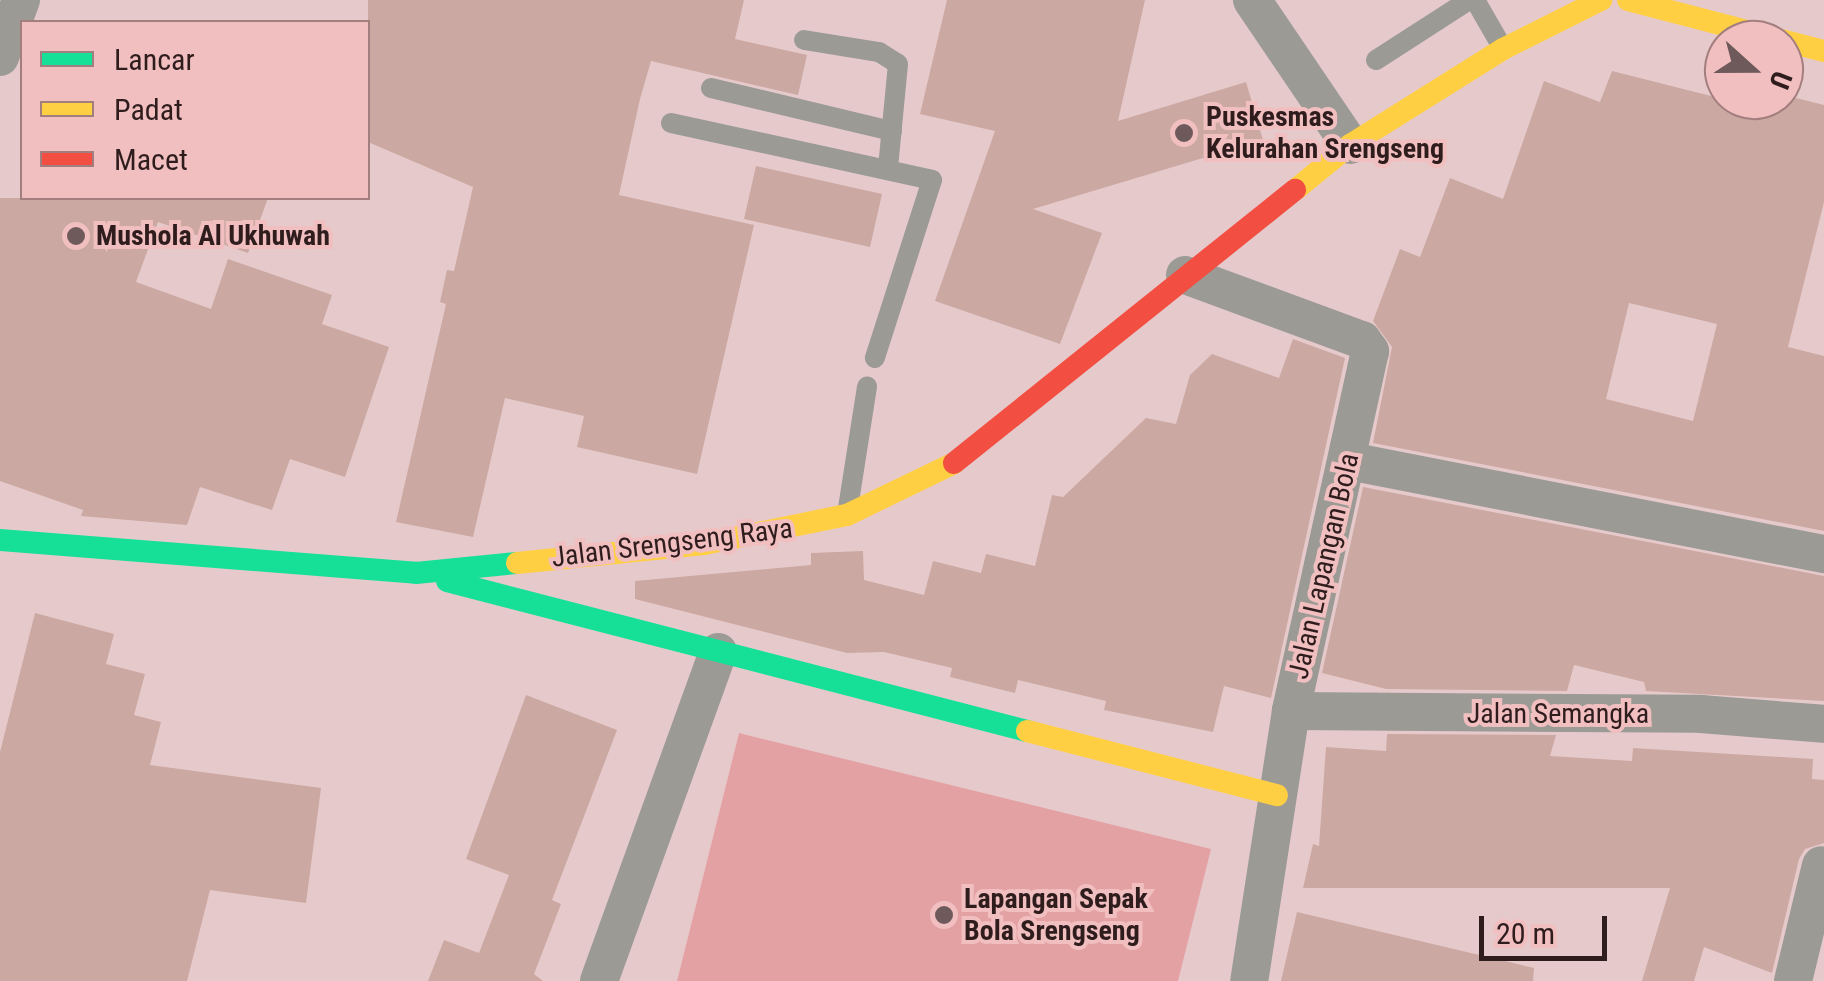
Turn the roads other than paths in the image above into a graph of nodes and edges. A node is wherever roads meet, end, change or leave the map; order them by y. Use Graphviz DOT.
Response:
graph roads {
  1 [pos="21,0"];
  2 [pos="1252,0"];
  3 [pos="1472,0"];
  4 [pos="1601,0"];
  5 [pos="1628,0"];
  6 [pos="804,40"];
  7 [pos="1503,49"];
  8 [pos="1823,49"];
  9 [pos="0,57"];
  10 [pos="1376,60"];
  11 [pos="710,88"];
  12 [pos="671,123"];
  13 [pos="892,131"];
  14 [pos="1350,145"];
  15 [pos="888,168"];
  16 [pos="1185,276"];
  17 [pos="876,358"];
  18 [pos="867,386"];
  19 [pos="1348,460"];
  20 [pos="846,514"];
  21 [pos="0,540"];
  22 [pos="1824,554"];
  23 [pos="416,573"];
  24 [pos="718,652"];
  25 [pos="1292,711"];
  26 [pos="1824,724"];
  27 [pos="1277,795"];
  28 [pos="1821,864"];
  29 [pos="599,981"];
  30 [pos="1248,981"];
  31 [pos="1793,981"];
  1 -- 9 [label="street"];
  2 -- 14 [label="street"];
  3 -- 7 [label="lane"];
  3 -- 10 [label="lane"];
  4 -- 7 [label="main road, Jalan Srengseng Raya"];
  5 -- 8 [label="main road"];
  6 -- 13 [label="lane"];
  7 -- 14 [label="main road, Jalan Srengseng Raya"];
  11 -- 13 [label="lane"];
  12 -- 15 [label="lane"];
  13 -- 15 [label="lane"];
  14 -- 16 [label="main road, Jalan Srengseng Raya"];
  15 -- 17 [label="lane"];
  16 -- 19 [label="street, Jalan Lapangan Bola"];
  16 -- 20 [label="main road, Jalan Srengseng Raya"];
  18 -- 20 [label="lane"];
  19 -- 22 [label="street"];
  19 -- 25 [label="street, Jalan Lapangan Bola"];
  20 -- 23 [label="main road, Jalan Srengseng Raya"];
  21 -- 23 [label="main road, Jalan Srengseng Raya"];
  23 -- 24 [label="main road"];
  24 -- 27 [label="main road"];
  24 -- 29 [label="street"];
  25 -- 26 [label="street, Jalan Semangka"];
  25 -- 27 [label="street, Jalan Lapangan Bola"];
  27 -- 30 [label="street, Jalan Lapangan Bola"];
  28 -- 31 [label="street"];
}
